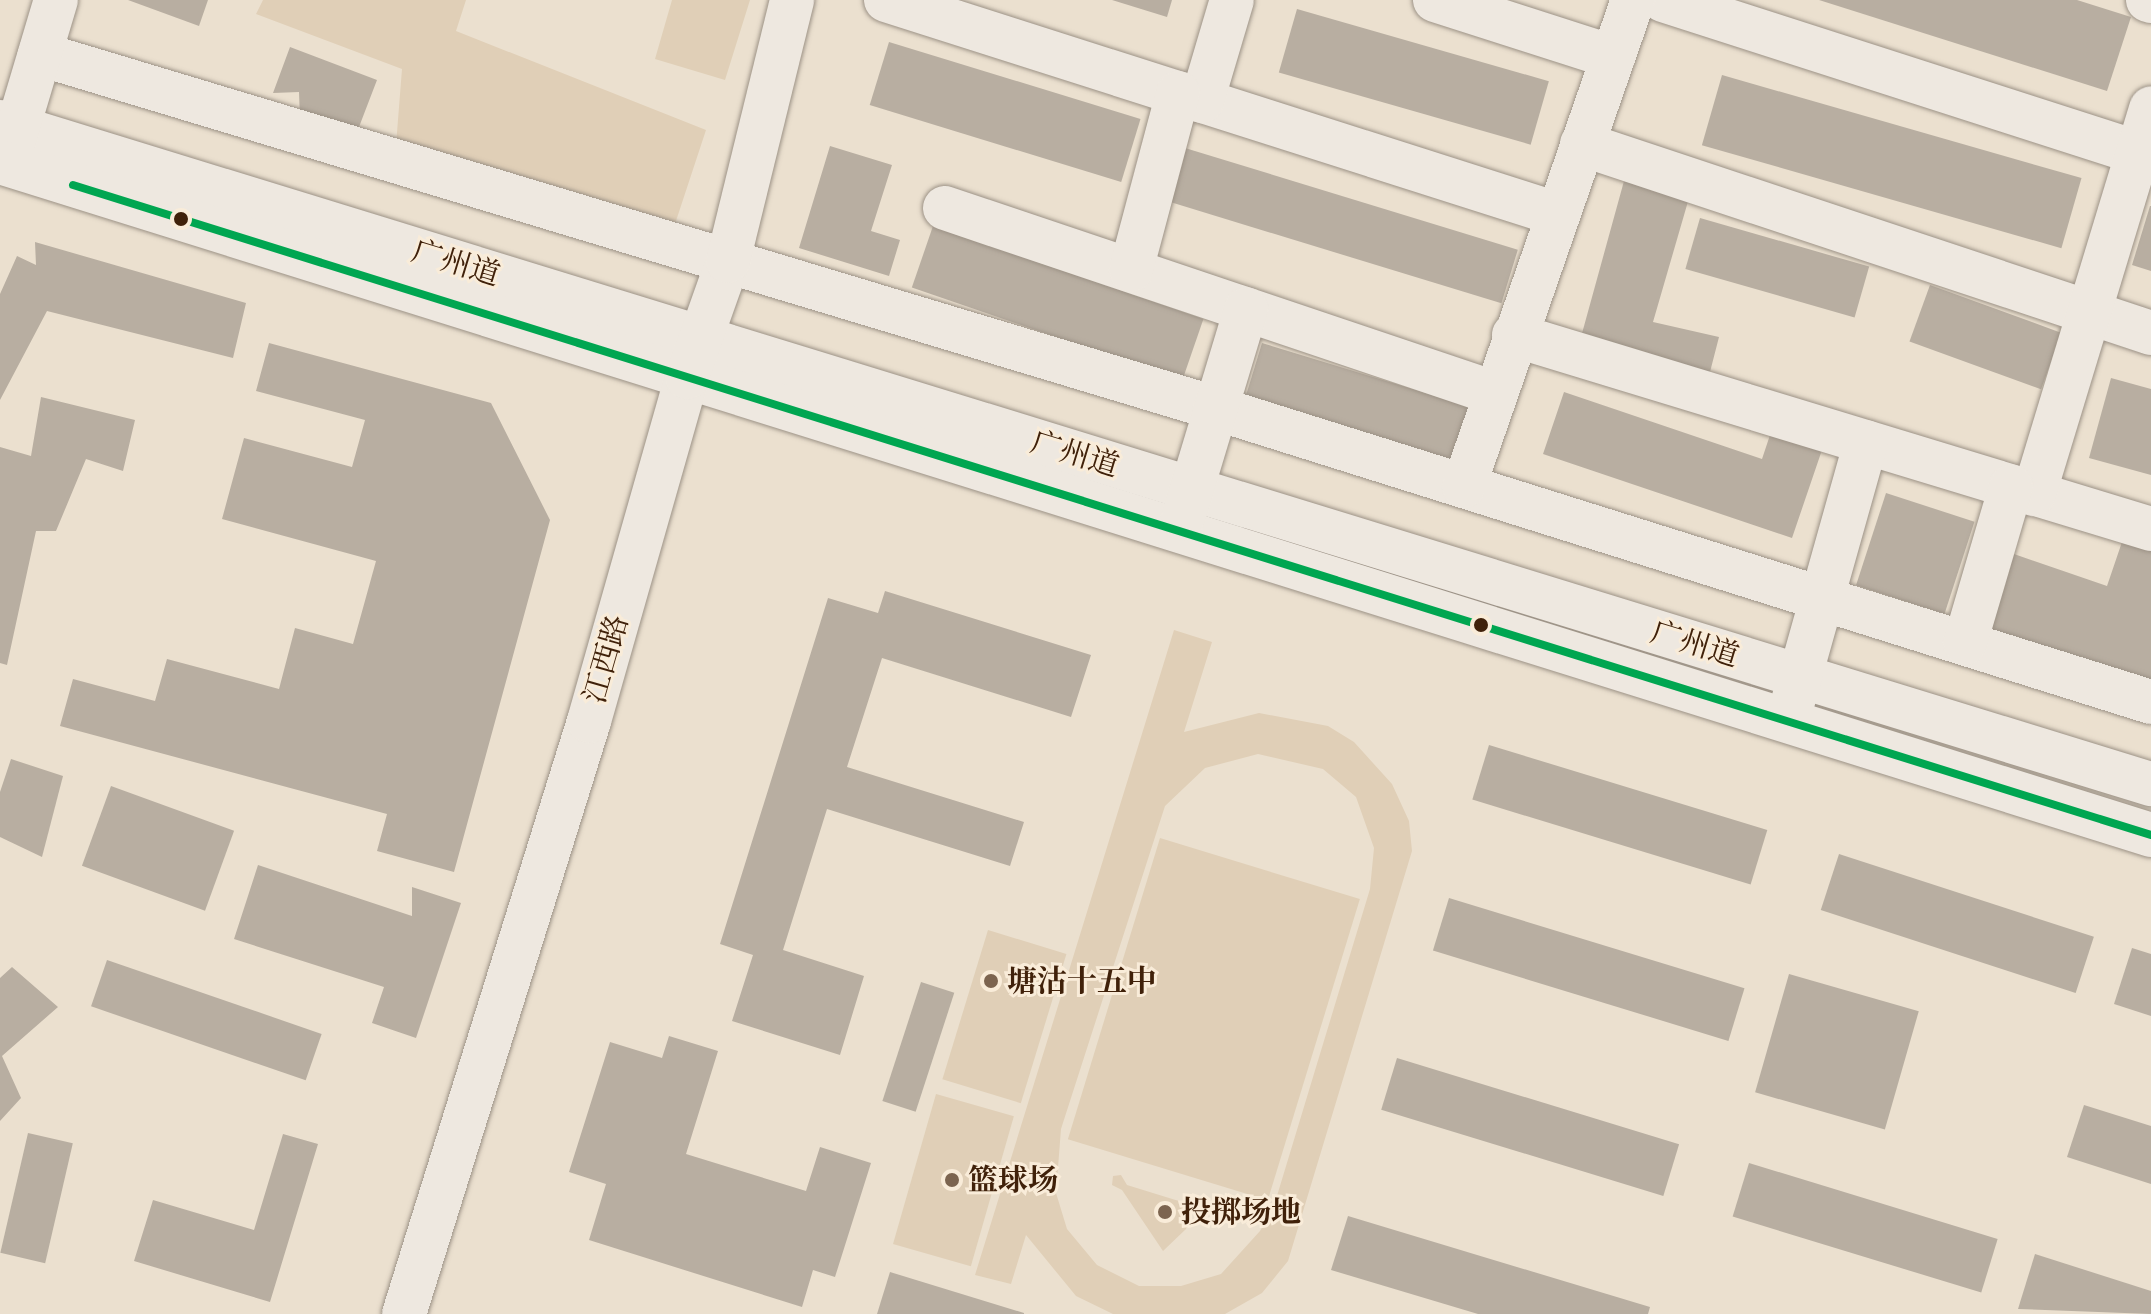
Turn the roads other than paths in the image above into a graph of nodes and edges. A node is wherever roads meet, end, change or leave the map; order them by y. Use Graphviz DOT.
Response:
graph roads {
  1 [pos="56,0"];
  2 [pos="792,0"];
  3 [pos="886,0"];
  4 [pos="1232,0"];
  5 [pos="1435,0"];
  6 [pos="1633,0"];
  7 [pos="1663,0"];
  8 [pos="40,54"];
  9 [pos="1613,57"];
  10 [pos="1190,97"];
  11 [pos="2151,108"];
  12 [pos="6,144"];
  13 [pos="1582,144"];
  14 [pos="2144,155"];
  15 [pos="945,208"];
  16 [pos="1557,214"];
  17 [pos="728,261"];
  18 [pos="1131,270"];
  19 [pos="1246,309"];
  20 [pos="2090,312"];
  21 [pos="2151,333"];
  22 [pos="1514,335"];
  23 [pos="694,358"];
  24 [pos="1494,393"];
  25 [pos="1215,408"];
  26 [pos="1866,442"];
  27 [pos="1464,486"];
  28 [pos="1191,490"];
  29 [pos="2022,491"];
  30 [pos="2151,529"];
  31 [pos="1179,532"];
  32 [pos="1822,599"];
  33 [pos="1965,643"];
  34 [pos="1800,677"];
  35 [pos="2151,702"];
  36 [pos="1788,719"];
  37 [pos="2151,784"];
  38 [pos="2151,835"];
  39 [pos="404,1314"];
  1 -- 8 [label="street"];
  2 -- 17 [label="street, 江西路"];
  3 -- 10 [label="street"];
  4 -- 10 [label="street"];
  5 -- 9 [label="street"];
  6 -- 9 [label="street"];
  7 -- 14 [label="street"];
  8 -- 12 [label="street"];
  8 -- 17 [label="street"];
  9 -- 13 [label="street"];
  10 -- 16 [label="street"];
  10 -- 18 [label="street"];
  11 -- 14 [label="street"];
  12 -- 23 [label="street, 广州道"];
  13 -- 16 [label="street"];
  13 -- 20 [label="street"];
  14 -- 20 [label="street"];
  15 -- 18 [label="street"];
  16 -- 22 [label="street"];
  17 -- 23 [label="street, 江西路"];
  17 -- 25 [label="street"];
  18 -- 19 [label="street"];
  19 -- 24 [label="street"];
  19 -- 25 [label="street"];
  20 -- 21 [label="street"];
  20 -- 29 [label="street"];
  22 -- 24 [label="street"];
  22 -- 26 [label="street"];
  23 -- 28 [label="street, 广州道"];
  23 -- 31 [label="street, 广州道"];
  23 -- 39 [label="street, 江西路"];
  24 -- 27 [label="street"];
  25 -- 27 [label="street"];
  25 -- 28 [label="street"];
  26 -- 29 [label="street"];
  26 -- 32 [label="street"];
  27 -- 32 [label="street"];
  28 -- 31 [label="street"];
  28 -- 34 [label="street, 广州道"];
  29 -- 30 [label="street"];
  29 -- 33 [label="street"];
  31 -- 36 [label="street, 广州道"];
  32 -- 33 [label="street"];
  32 -- 34 [label="street"];
  33 -- 35 [label="street"];
  34 -- 36 [label="street"];
  34 -- 37 [label="street, 广州道"];
  36 -- 38 [label="street, 广州道"];
}
